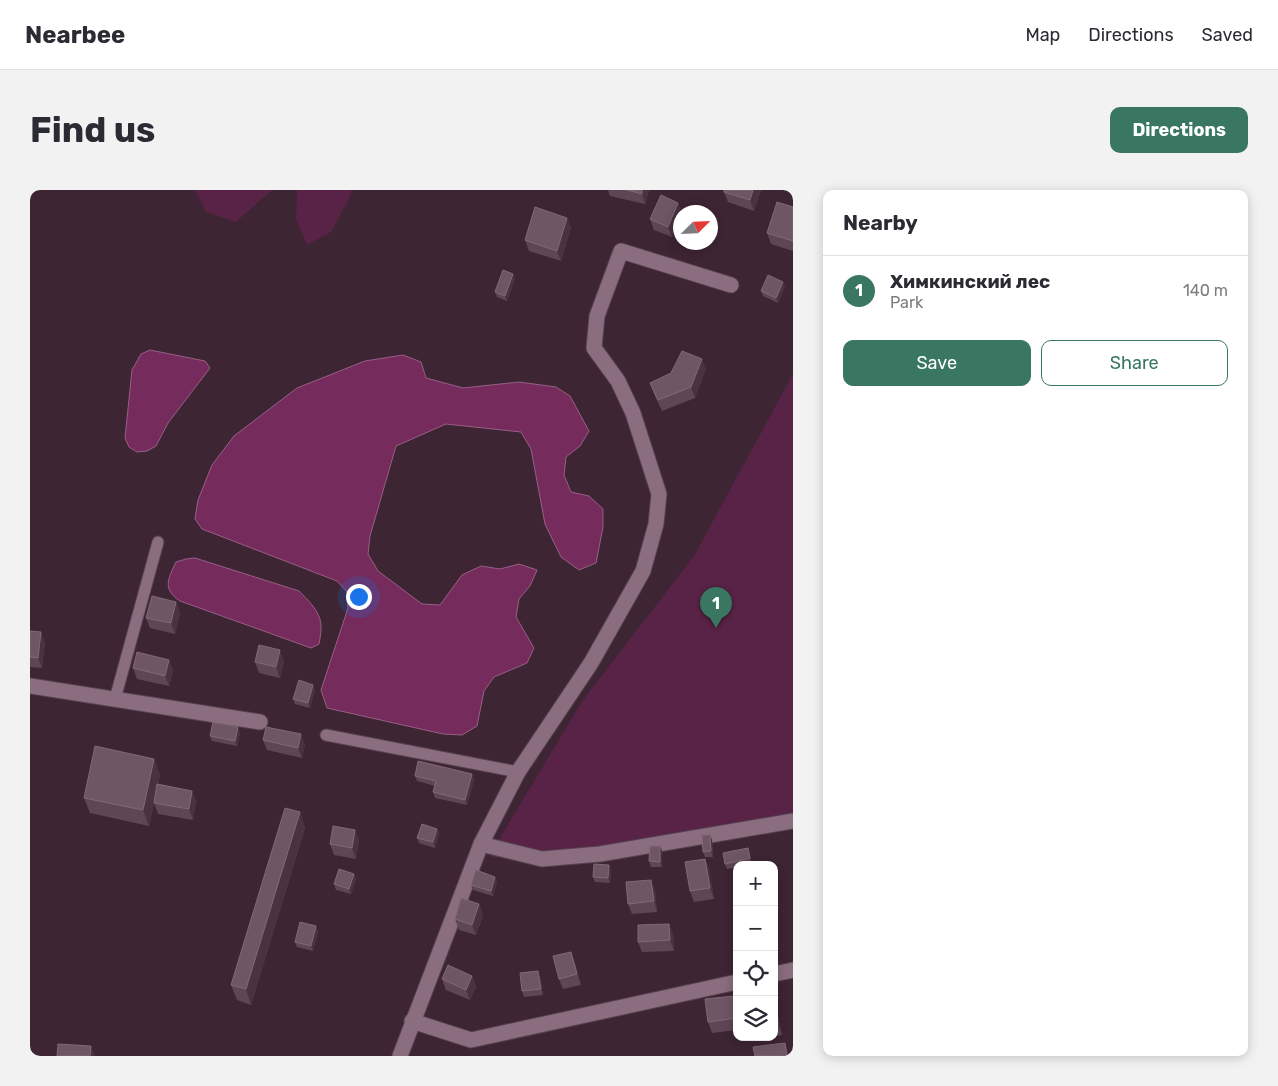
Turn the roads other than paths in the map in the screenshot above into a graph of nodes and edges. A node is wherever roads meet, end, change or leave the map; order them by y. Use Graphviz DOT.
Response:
graph roads {
  1 [pos="731,285"];
  2 [pos="158,542"];
  3 [pos="30,686"];
  4 [pos="115,699"];
  5 [pos="260,722"];
  6 [pos="326,735"];
  7 [pos="518,772"];
  8 [pos="793,821"];
  9 [pos="482,844"];
  10 [pos="793,970"];
  11 [pos="778,973"];
  12 [pos="733,983"];
  13 [pos="412,1021"];
  14 [pos="400,1056"];
  1 -- 7 [label="street"];
  2 -- 4 [label="lane"];
  3 -- 4 [label="street"];
  4 -- 5 [label="street"];
  6 -- 7 [label="lane"];
  7 -- 9 [label="street"];
  8 -- 9 [label="street"];
  9 -- 13 [label="street"];
  10 -- 11 [label="street"];
  12 -- 13 [label="street"];
  13 -- 14 [label="street"];
}
